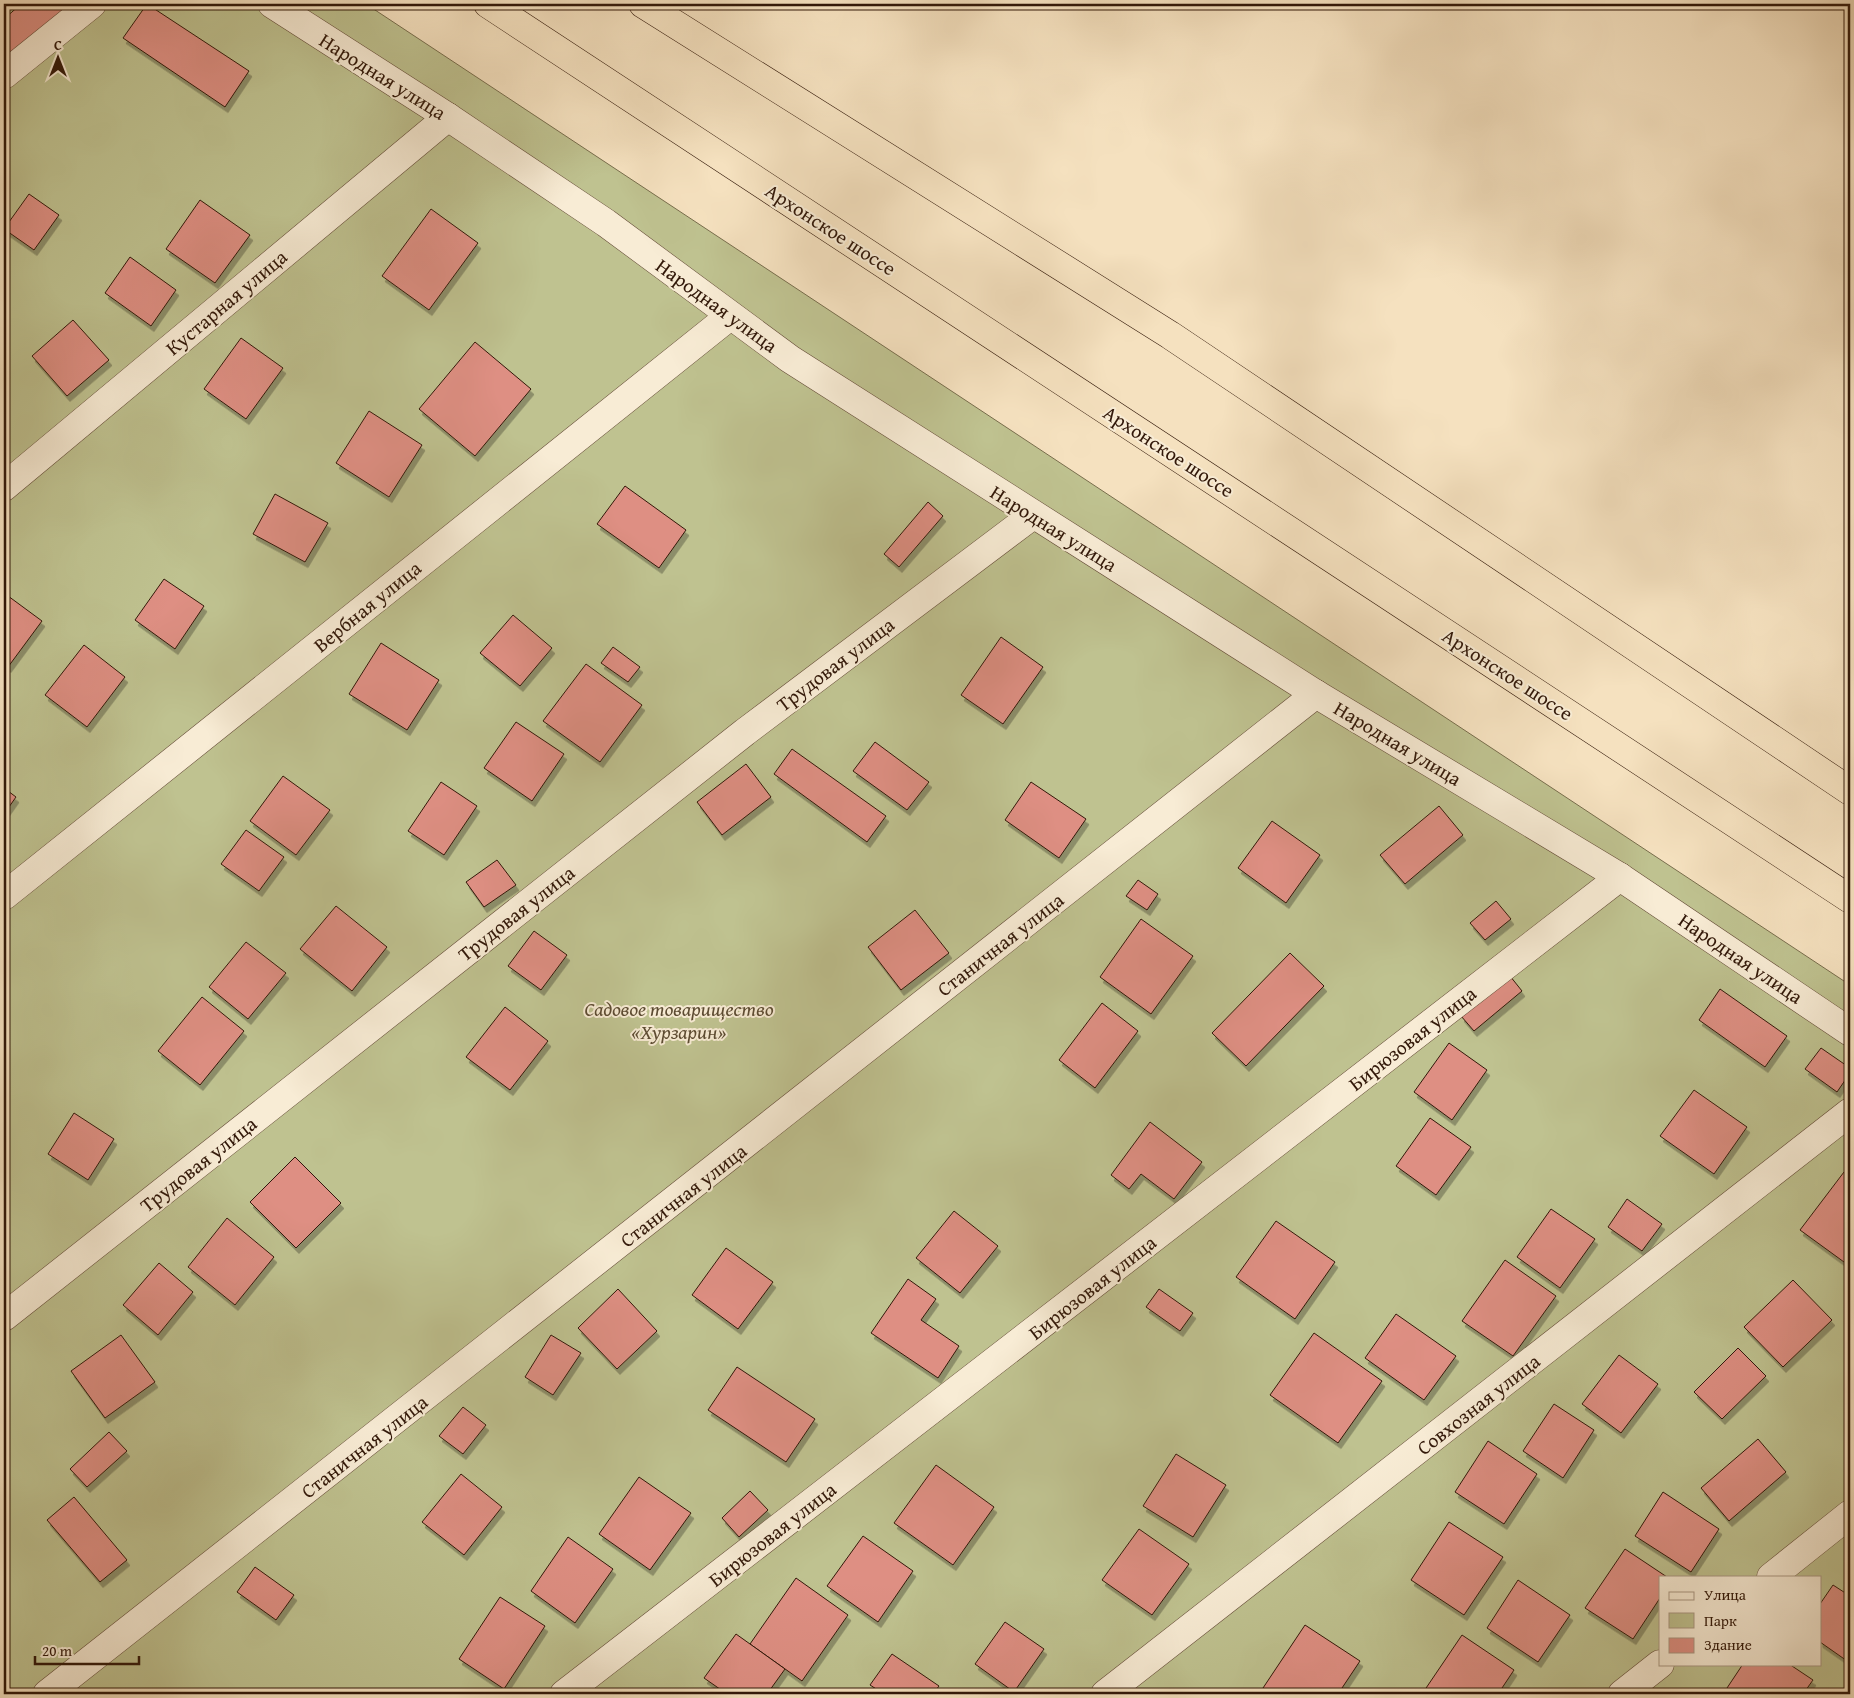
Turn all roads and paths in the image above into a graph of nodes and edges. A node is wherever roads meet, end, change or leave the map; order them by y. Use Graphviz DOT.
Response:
graph roads {
  1 [pos="92,4"];
  2 [pos="272,4"];
  3 [pos="488,4"];
  4 [pos="643,4"];
  5 [pos="4,76"];
  6 [pos="448,117"];
  7 [pos="730,316"];
  8 [pos="4,487"];
  9 [pos="1033,514"];
  10 [pos="1316,694"];
  11 [pos="1850,791"];
  12 [pos="1620,877"];
  13 [pos="4,896"];
  14 [pos="1850,899"];
  15 [pos="1850,1032"];
  16 [pos="1850,1112"];
  17 [pos="4,1317"];
  18 [pos="1850,1514"];
  19 [pos="1772,1576"];
  20 [pos="1659,1665"];
  21 [pos="47,1694"];
  22 [pos="564,1694"];
  23 [pos="1105,1694"];
  24 [pos="1622,1694"];
  1 -- 5 [label="street"];
  2 -- 6 [label="street, Народная улица"];
  3 -- 14 [label="highway, Архонское шоссе"];
  4 -- 11 [label="highway"];
  6 -- 7 [label="street, Народная улица"];
  6 -- 8 [label="street, Кустарная улица"];
  7 -- 9 [label="street, Народная улица"];
  7 -- 13 [label="street, Вербная улица"];
  9 -- 10 [label="street, Народная улица"];
  9 -- 17 [label="street, Трудовая улица"];
  10 -- 12 [label="street, Народная улица"];
  10 -- 21 [label="street, Станичная улица"];
  12 -- 15 [label="street, Народная улица"];
  12 -- 22 [label="street, Бирюзовая улица"];
  16 -- 23 [label="street, Совхозная улица"];
  18 -- 19 [label="street"];
  20 -- 24 [label="street"];
}
